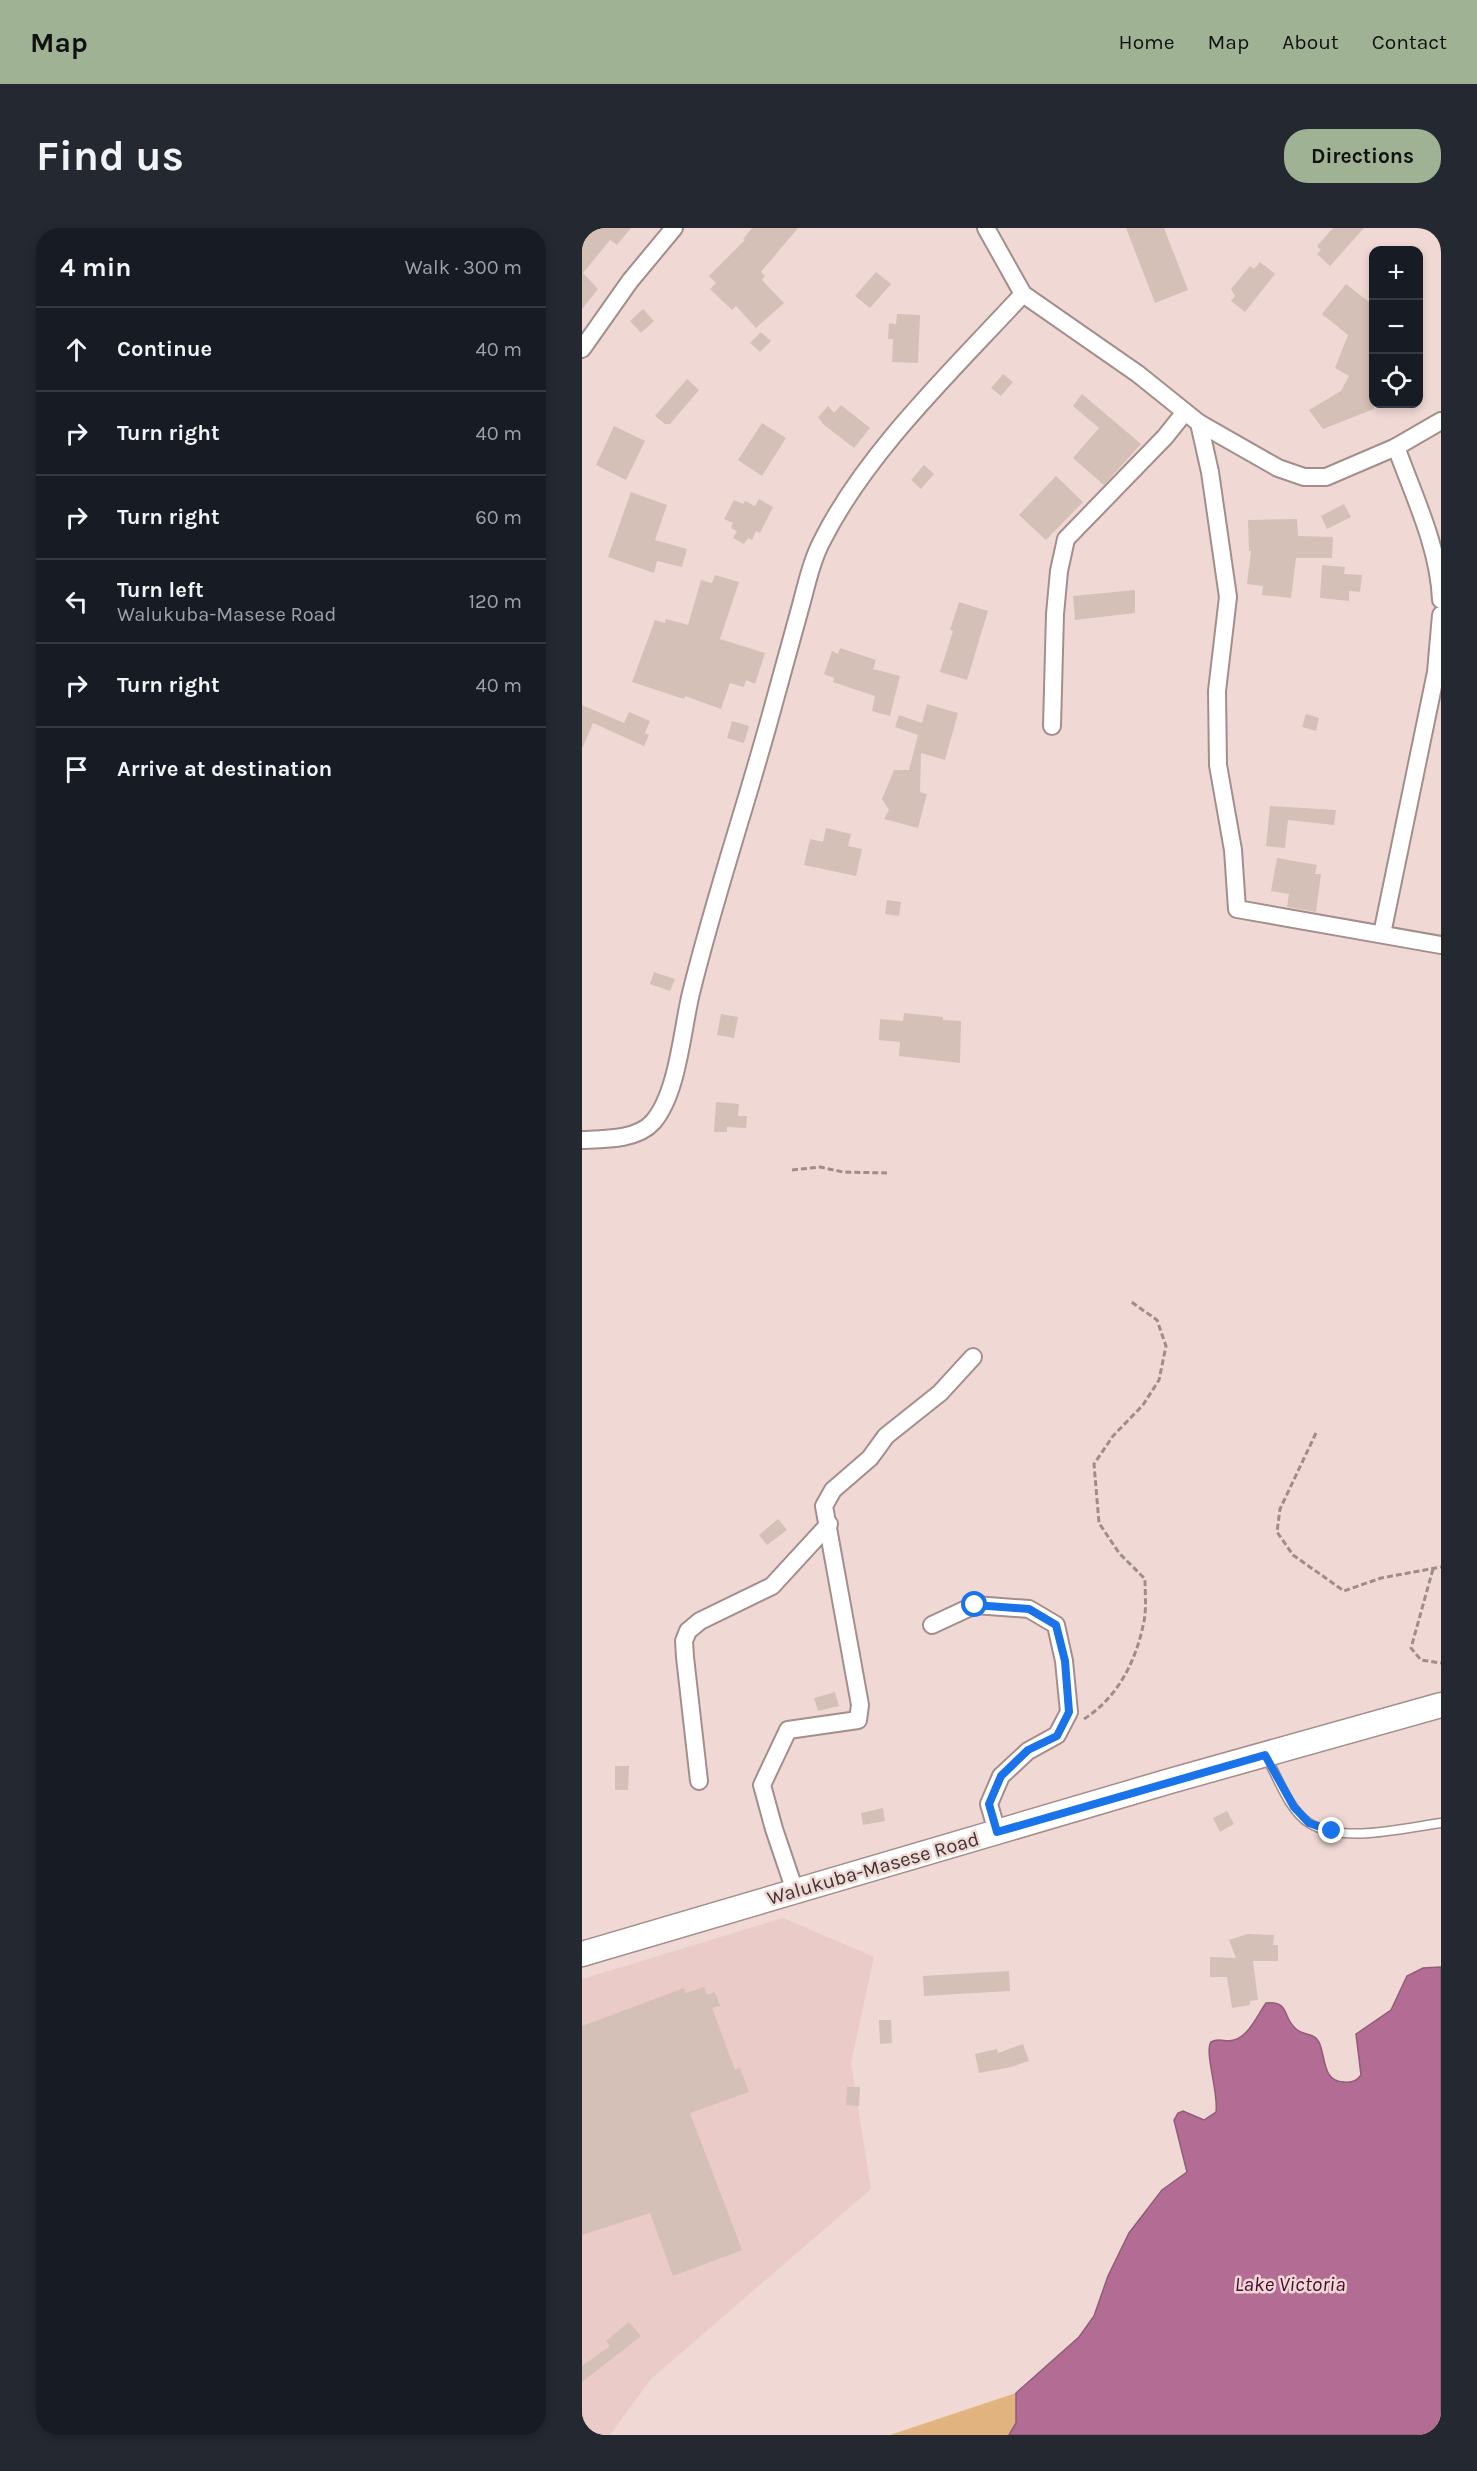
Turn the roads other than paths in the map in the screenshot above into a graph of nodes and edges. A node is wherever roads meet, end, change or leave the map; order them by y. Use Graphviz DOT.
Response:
graph roads {
  1 [pos="674,228"];
  2 [pos="986,228"];
  3 [pos="1023,294"];
  4 [pos="582,349"];
  5 [pos="1185,412"];
  6 [pos="1441,421"];
  7 [pos="1199,423"];
  8 [pos="1396,447"];
  9 [pos="1441,600"];
  10 [pos="1441,615"];
  11 [pos="1052,726"];
  12 [pos="1382,934"];
  13 [pos="1441,945"];
  14 [pos="582,1140"];
  15 [pos="973,1357"];
  16 [pos="829,1524"];
  17 [pos="932,1626"];
  18 [pos="1441,1706"];
  19 [pos="1265,1755"];
  20 [pos="699,1781"];
  21 [pos="1441,1822"];
  22 [pos="997,1832"];
  23 [pos="795,1891"];
  24 [pos="582,1954"];
  1 -- 4 [label="street"];
  2 -- 3 [label="street"];
  3 -- 5 [label="street"];
  3 -- 14 [label="street"];
  5 -- 7 [label="street"];
  5 -- 11 [label="street"];
  6 -- 8 [label="street"];
  7 -- 8 [label="street"];
  7 -- 12 [label="street"];
  8 -- 9 [label="street"];
  10 -- 12 [label="street"];
  12 -- 13 [label="street"];
  15 -- 16 [label="street"];
  16 -- 20 [label="street"];
  16 -- 23 [label="street"];
  17 -- 22 [label="street"];
  18 -- 19 [label="street, Walukuba-Masese Road"];
  19 -- 21 [label="lane"];
  19 -- 22 [label="street, Walukuba-Masese Road"];
  22 -- 23 [label="street, Walukuba-Masese Road"];
  23 -- 24 [label="street, Walukuba-Masese Road"];
}
